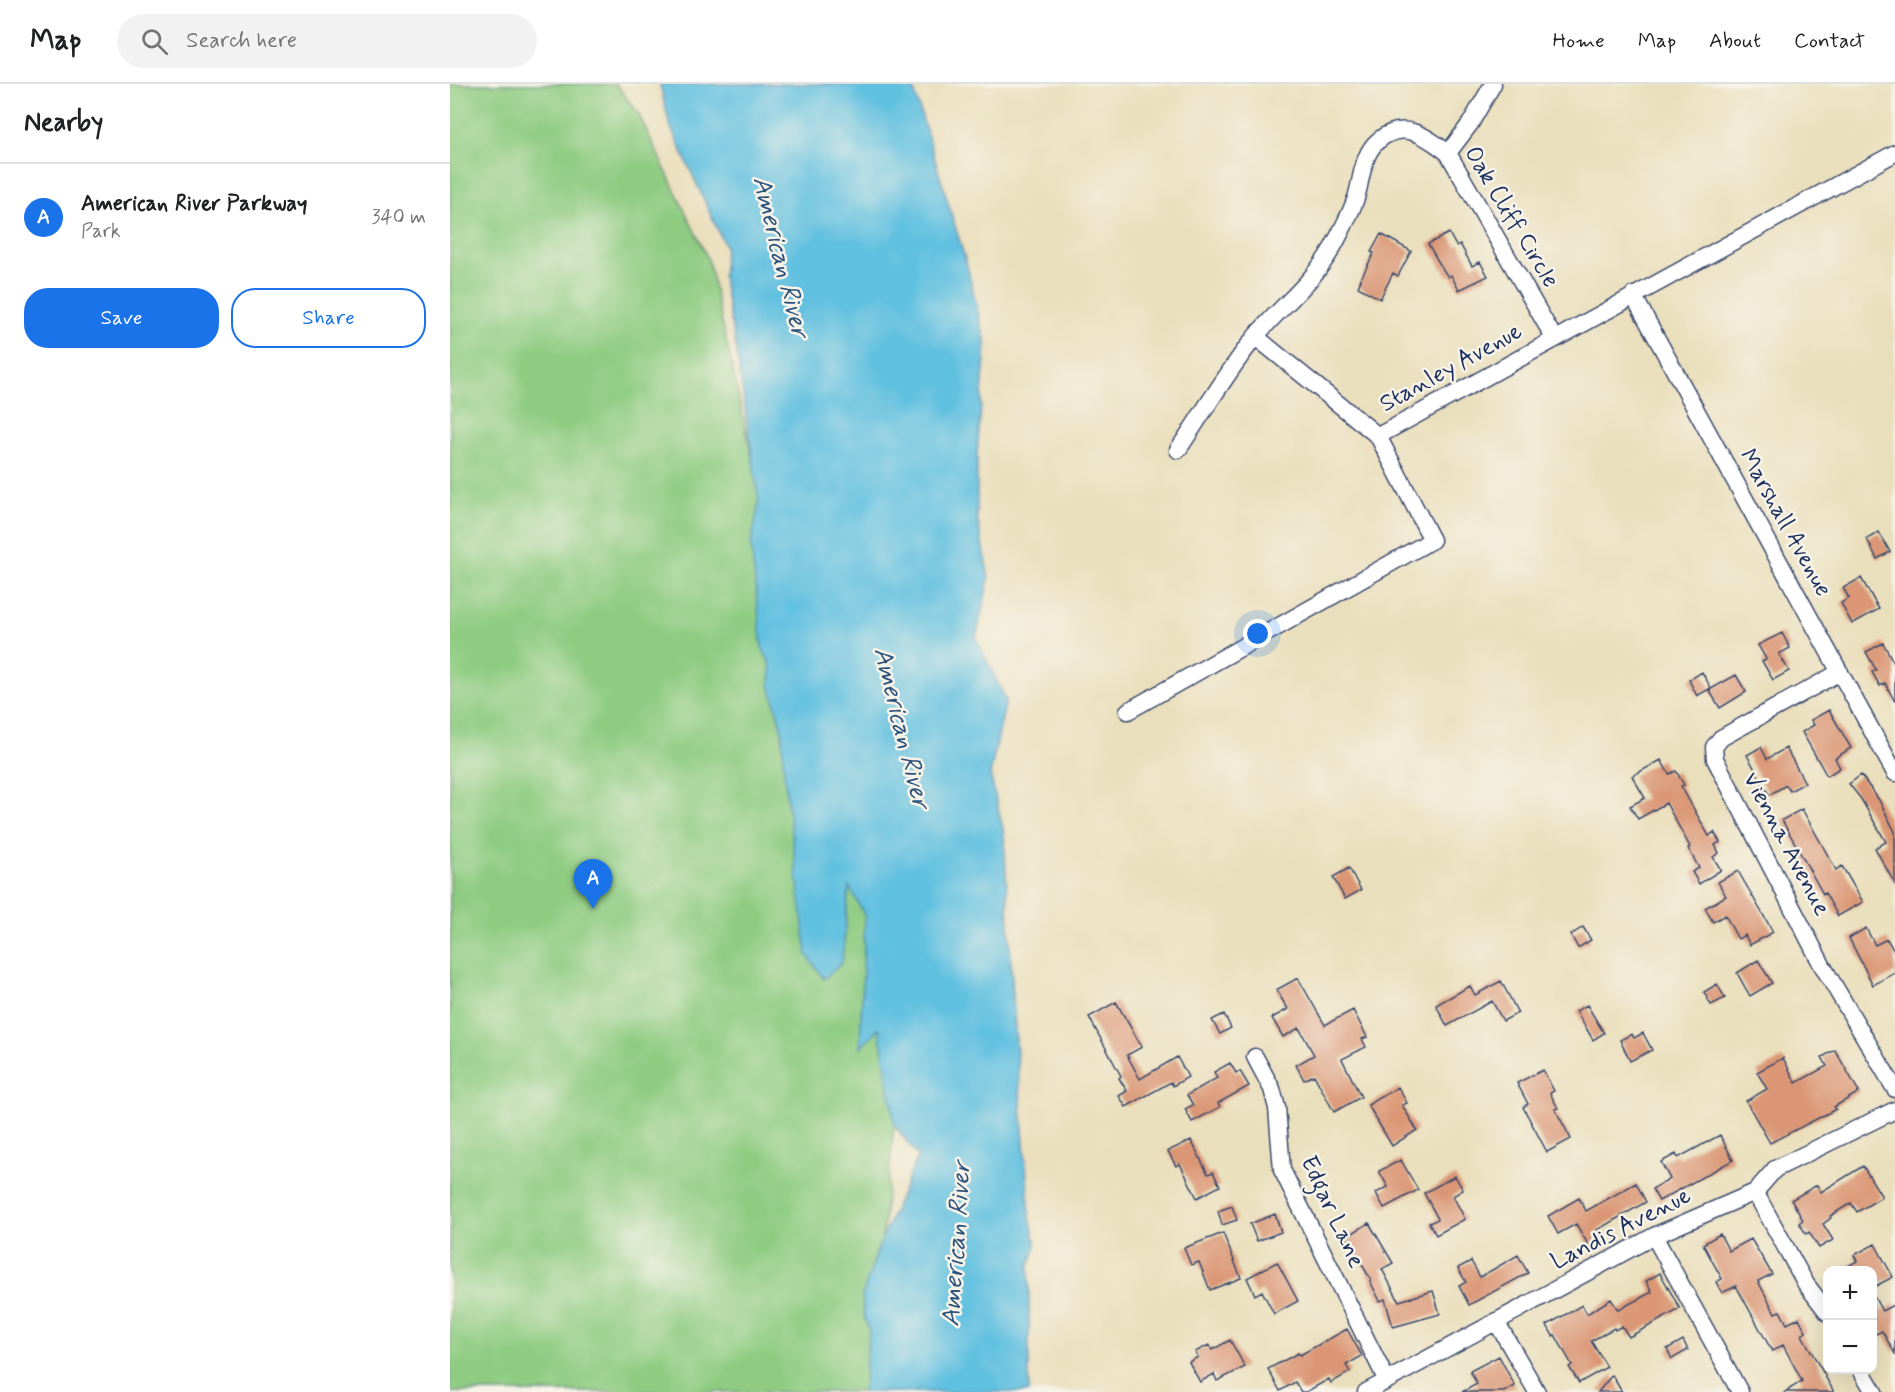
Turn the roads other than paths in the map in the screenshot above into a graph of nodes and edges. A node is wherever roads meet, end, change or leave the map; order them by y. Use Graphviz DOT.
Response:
graph roads {
  1 [pos="1493,84"];
  2 [pos="1448,153"];
  3 [pos="1895,153"];
  4 [pos="1633,295"];
  5 [pos="1256,337"];
  6 [pos="1554,338"];
  7 [pos="1378,436"];
  8 [pos="1178,450"];
  9 [pos="1840,672"];
  10 [pos="1128,711"];
  11 [pos="1895,773"];
  12 [pos="1255,1057"];
  13 [pos="1895,1089"];
  14 [pos="1895,1110"];
  15 [pos="1755,1192"];
  16 [pos="1654,1236"];
  17 [pos="1823,1307"];
  18 [pos="1496,1321"];
  19 [pos="1863,1374"];
  20 [pos="1387,1381"];
  21 [pos="1366,1392"];
  22 [pos="1537,1392"];
  23 [pos="1740,1392"];
  24 [pos="1874,1392"];
  1 -- 2 [label="street"];
  2 -- 5 [label="street, Oak Cliff Circle"];
  2 -- 6 [label="street, Oak Cliff Circle"];
  3 -- 4 [label="street, Stanley Avenue"];
  4 -- 6 [label="street, Stanley Avenue"];
  4 -- 9 [label="street, Marshall Avenue"];
  5 -- 7 [label="street"];
  5 -- 8 [label="street, Oak Cliff Circle"];
  6 -- 7 [label="street, Stanley Avenue"];
  7 -- 10 [label="street, Stanley Avenue"];
  9 -- 11 [label="street, Marshall Avenue"];
  9 -- 13 [label="street, Vienna Avenue"];
  12 -- 20 [label="street, Edgar Lane"];
  14 -- 15 [label="street, Landis Avenue"];
  15 -- 16 [label="street, Landis Avenue"];
  15 -- 17 [label="street"];
  16 -- 18 [label="street, Landis Avenue"];
  16 -- 23 [label="street"];
  18 -- 20 [label="street, Landis Avenue"];
  18 -- 22 [label="street"];
  19 -- 24 [label="street"];
  20 -- 21 [label="street, Landis Avenue"];
}
